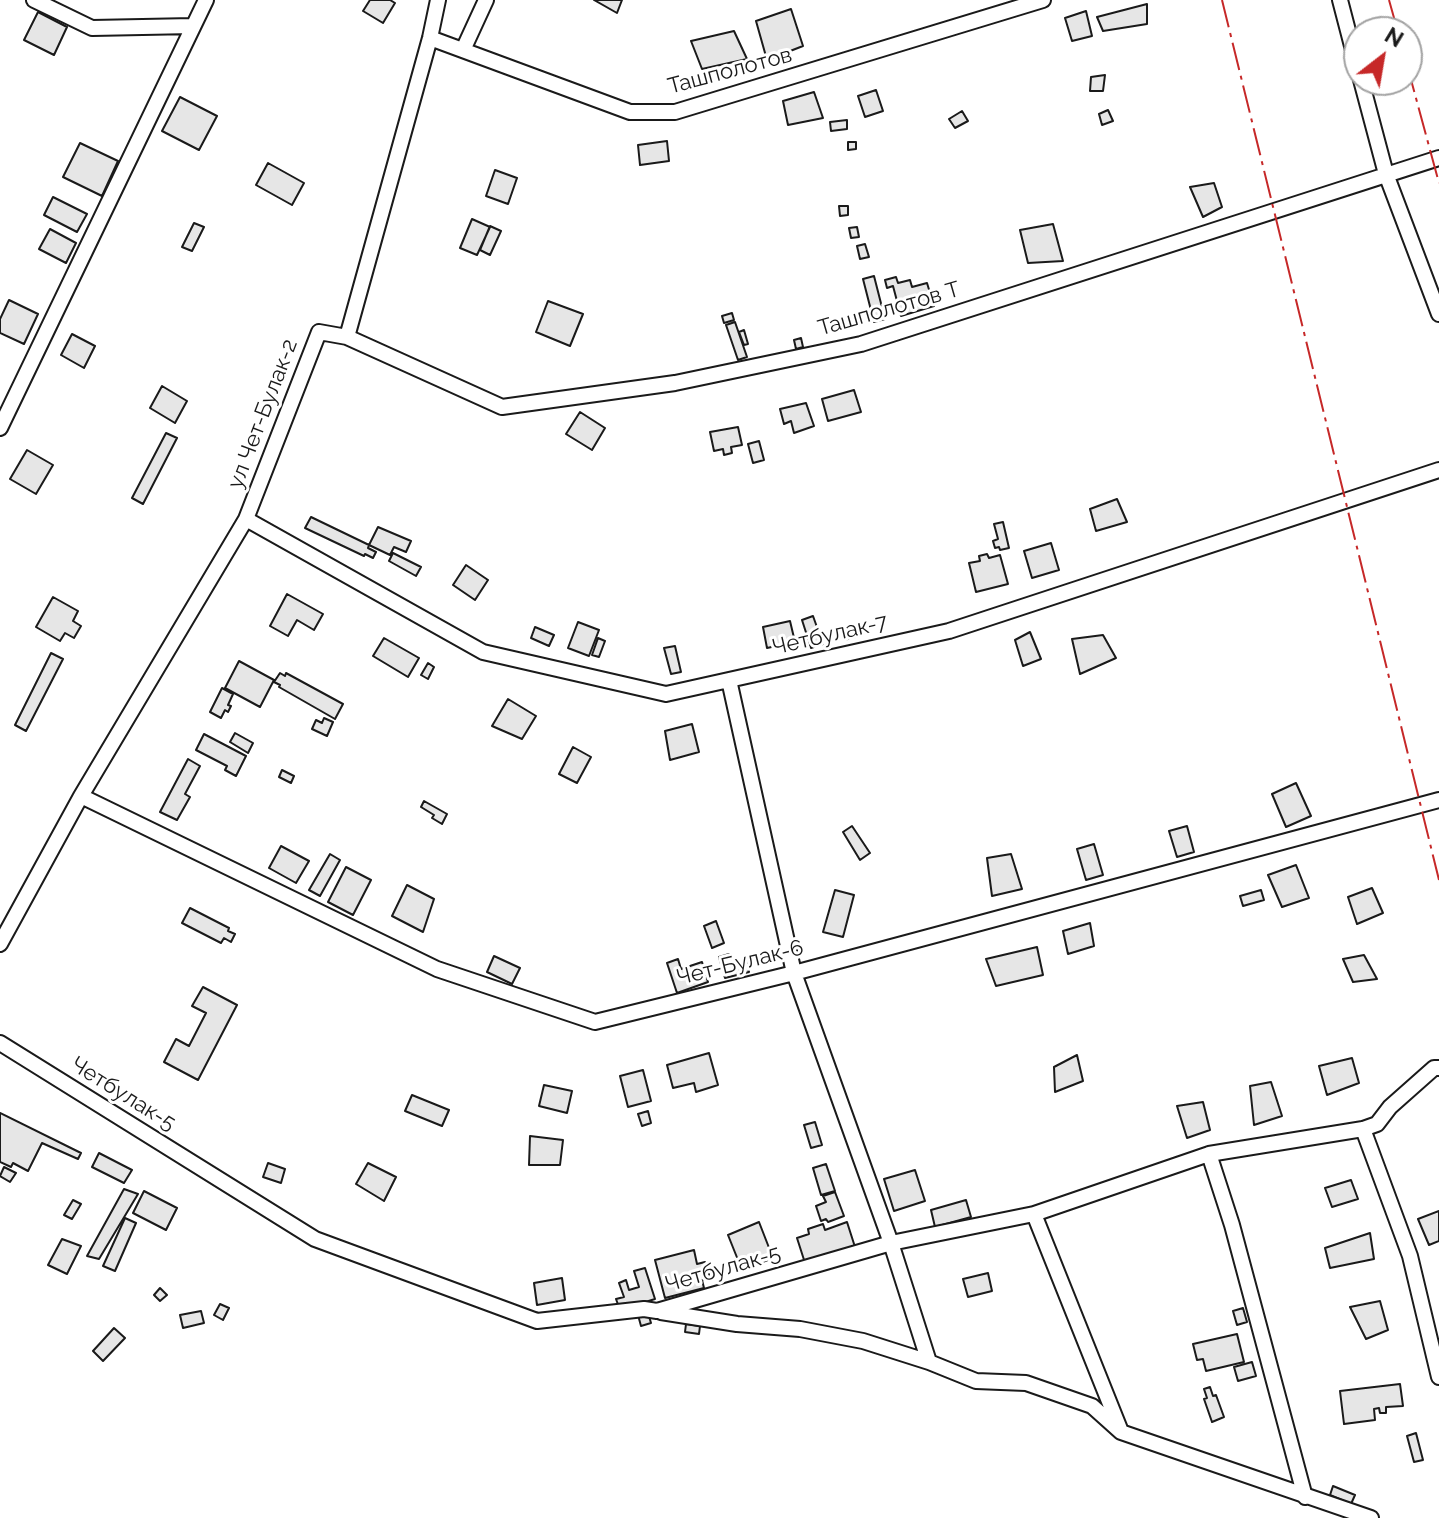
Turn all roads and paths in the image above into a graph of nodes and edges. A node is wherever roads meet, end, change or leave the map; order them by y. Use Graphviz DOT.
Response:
graph roads {
  1 [pos="34,0"];
  2 [pos="206,0"];
  3 [pos="438,0"];
  4 [pos="486,0"];
  5 [pos="1043,0"];
  6 [pos="193,26"];
  7 [pos="430,38"];
  8 [pos="463,50"];
  9 [pos="1365,96"];
  10 [pos="1439,158"];
  11 [pos="1386,174"];
  12 [pos="1439,314"];
  13 [pos="347,337"];
  14 [pos="0,428"];
  15 [pos="1439,470"];
  16 [pos="246,519"];
  17 [pos="729,680"];
  18 [pos="81,796"];
  19 [pos="1439,800"];
  20 [pos="0,944"];
  21 [pos="794,973"];
  22 [pos="0,1043"];
  23 [pos="1439,1068"];
  24 [pos="1363,1129"];
  25 [pos="1209,1154"];
  26 [pos="1034,1214"];
  27 [pos="891,1243"];
  28 [pos="657,1311"];
  29 [pos="929,1362"];
  30 [pos="1439,1377"];
  31 [pos="1121,1432"];
  32 [pos="1305,1497"];
  33 [pos="1371,1518"];
  1 -- 6 [label="street"];
  2 -- 6 [label="street"];
  3 -- 7 [label="street"];
  4 -- 8 [label="street"];
  5 -- 8 [label="street, Ташполотов"];
  6 -- 14 [label="street"];
  7 -- 8 [label="street, Ташполотов"];
  7 -- 13 [label="street"];
  9 -- 11 [label="street"];
  10 -- 11 [label="street, Ташполотов Т"];
  11 -- 12 [label="street"];
  11 -- 13 [label="street, Ташполотов Т"];
  13 -- 16 [label="street, ул Чет-Булак-2"];
  15 -- 17 [label="street, Четбулак-7"];
  16 -- 17 [label="street, Четбулак-7"];
  16 -- 18 [label="street, ул Чет-Булак-2"];
  17 -- 21 [label="street"];
  18 -- 20 [label="street, ул Чет-Булак-2"];
  18 -- 21 [label="street, Чет-Булак-6"];
  19 -- 21 [label="street, Чет-Булак-6"];
  21 -- 27 [label="street"];
  22 -- 28 [label="street, Четбулак-5"];
  23 -- 24 [label="street"];
  24 -- 25 [label="street, Четбулак-5"];
  24 -- 30 [label="street"];
  25 -- 26 [label="street, Четбулак-5"];
  25 -- 32 [label="street"];
  26 -- 27 [label="street, Четбулак-5"];
  26 -- 31 [label="street"];
  27 -- 28 [label="street, Четбулак-5"];
  27 -- 29 [label="street"];
  28 -- 29 [label="street"];
  29 -- 31 [label="street"];
  31 -- 32 [label="street"];
  32 -- 33 [label="street"];
}
